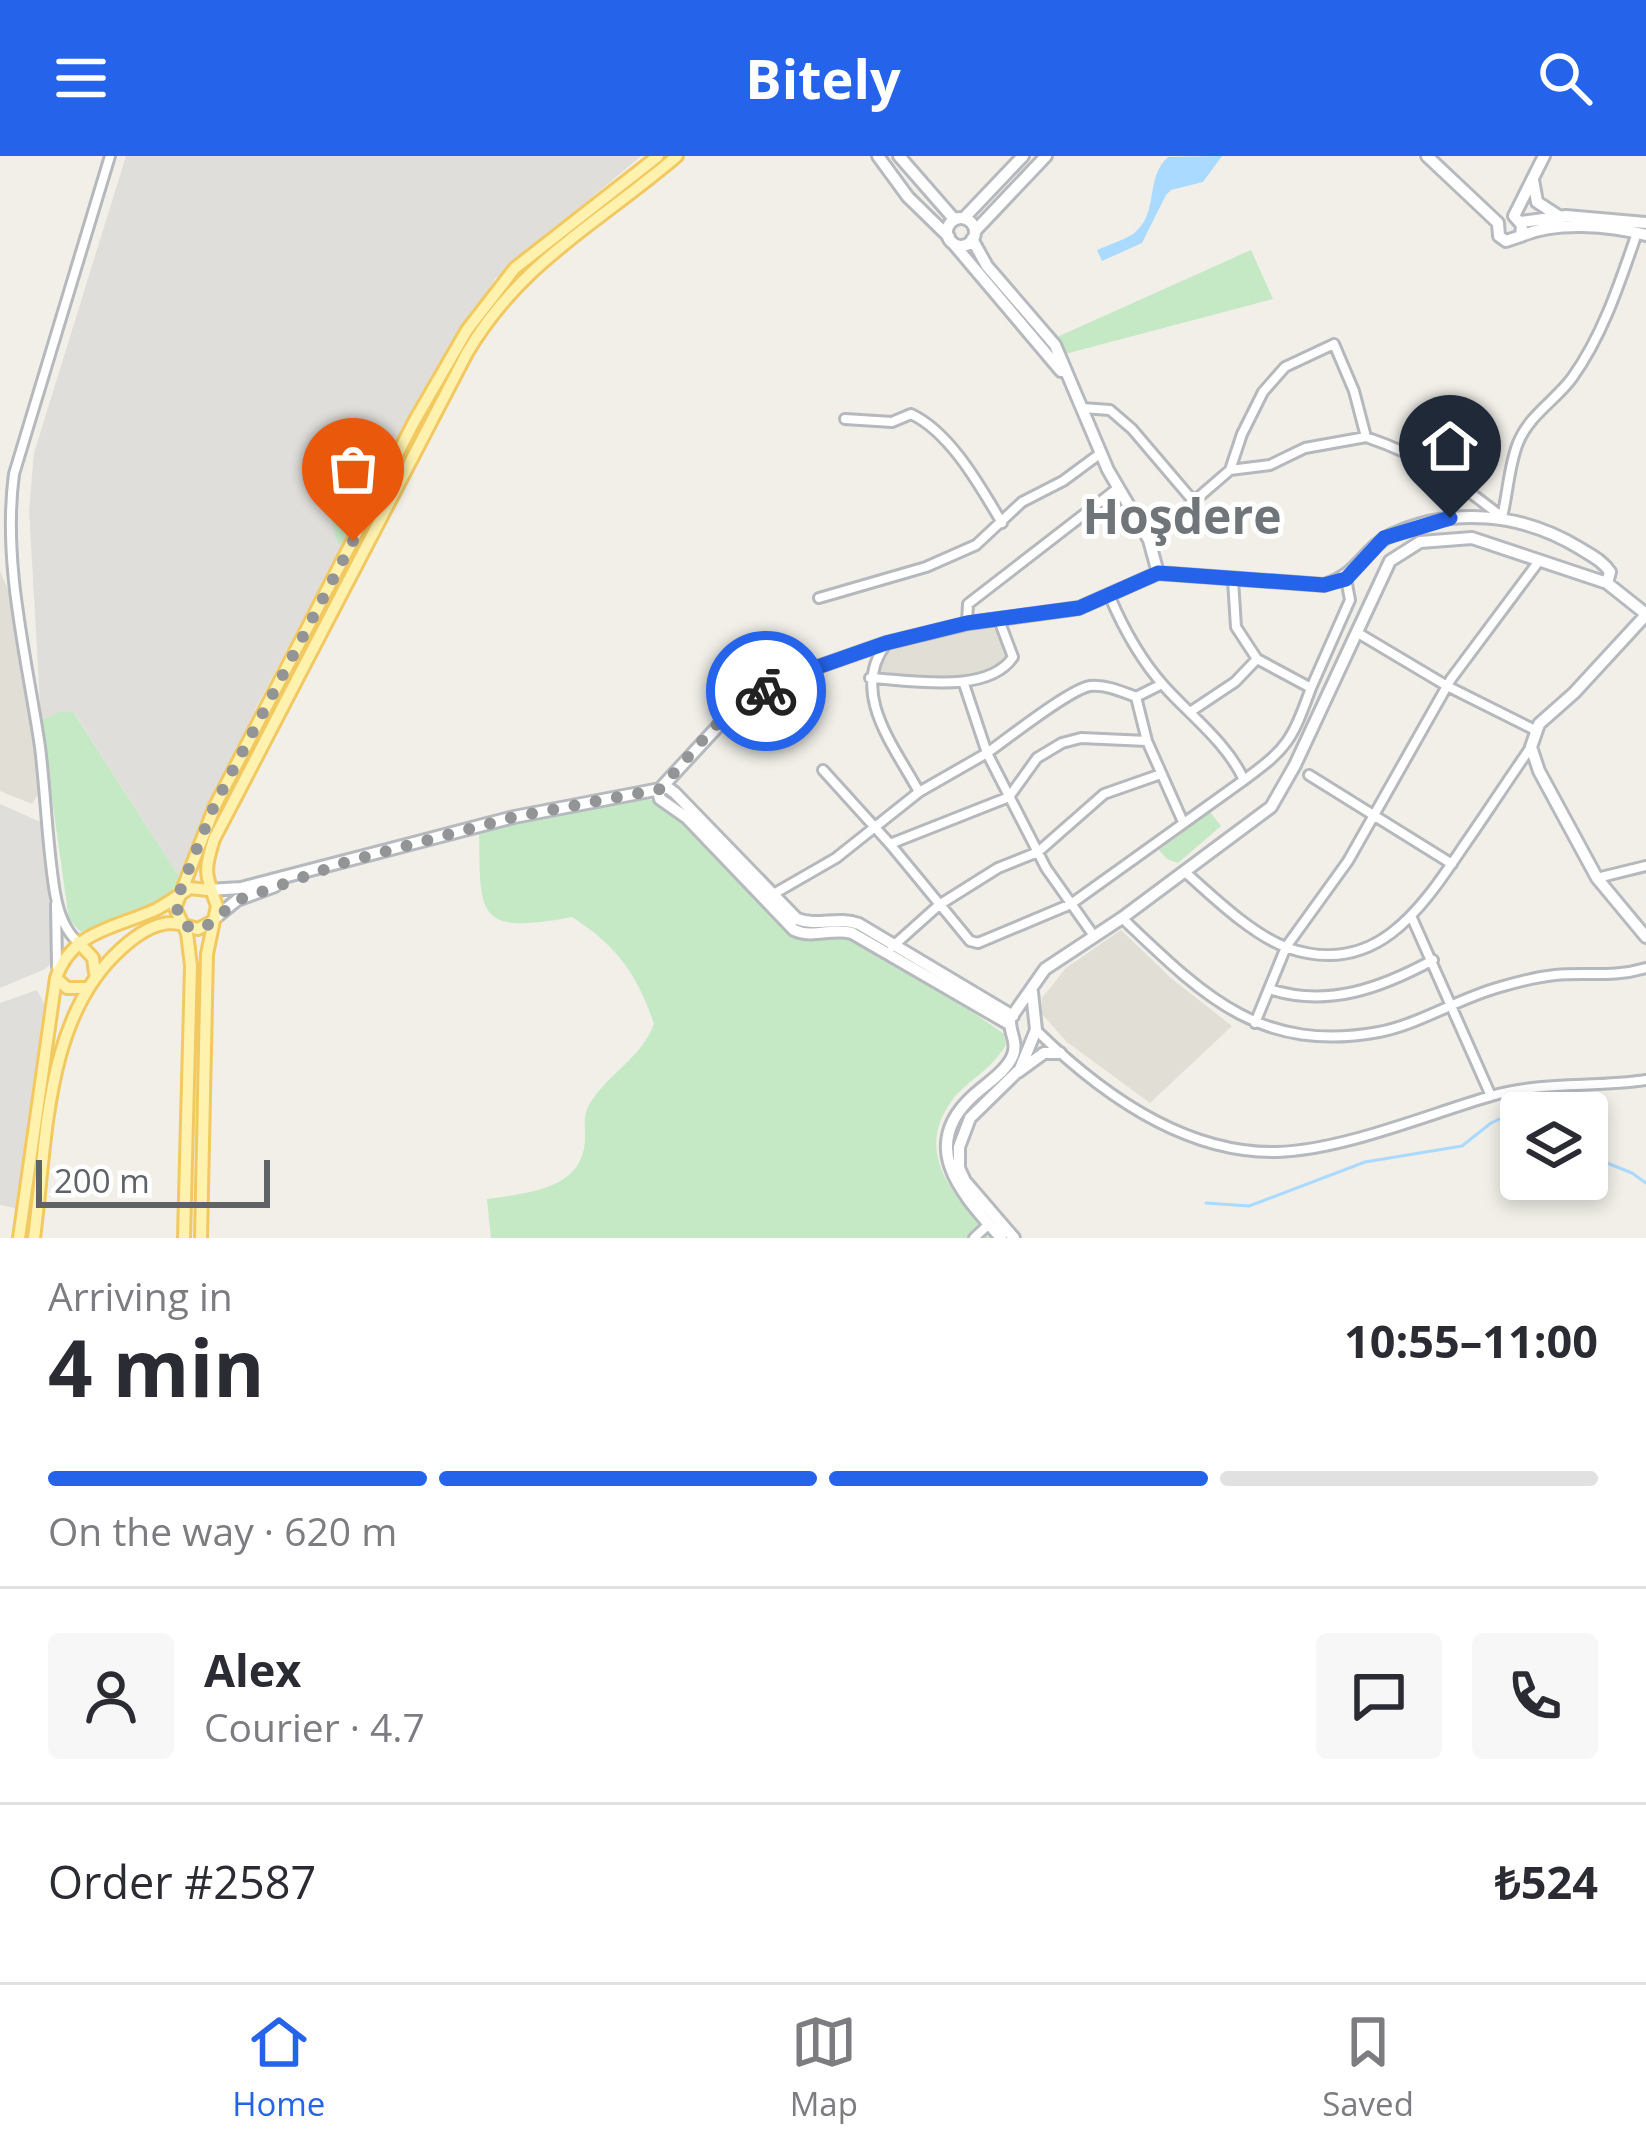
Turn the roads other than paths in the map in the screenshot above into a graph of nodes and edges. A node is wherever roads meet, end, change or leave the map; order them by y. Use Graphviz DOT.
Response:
graph roads {
  1 [pos="110,156"];
  2 [pos="658,156"];
  3 [pos="677,156"];
  4 [pos="878,156"];
  5 [pos="899,156"];
  6 [pos="1023,156"];
  7 [pos="1046,156"];
  8 [pos="1426,156"];
  9 [pos="1544,156"];
  10 [pos="1534,177"];
  11 [pos="1566,217"];
  12 [pos="959,219"];
  13 [pos="1517,219"];
  14 [pos="1498,224"];
  15 [pos="1643,230"];
  16 [pos="974,235"];
  17 [pos="1521,236"];
  18 [pos="950,240"];
  19 [pos="462,350"];
  20 [pos="1064,373"];
  21 [pos="1081,408"];
  22 [pos="845,419"];
  23 [pos="1366,437"];
  24 [pos="1101,453"];
  25 [pos="1230,470"];
  26 [pos="1118,488"];
  27 [pos="1195,503"];
  28 [pos="1502,517"];
  29 [pos="1002,523"];
  30 [pos="1149,540"];
  31 [pos="1540,559"];
  32 [pos="1158,573"];
  33 [pos="1346,579"];
  34 [pos="1233,580"];
  35 [pos="1607,583"];
  36 [pos="1110,597"];
  37 [pos="819,598"];
  38 [pos="1646,615"];
  39 [pos="999,620"];
  40 [pos="967,623"];
  41 [pos="1358,633"];
  42 [pos="886,643"];
  43 [pos="1257,659"];
  44 [pos="870,678"];
  45 [pos="964,684"];
  46 [pos="1162,684"];
  47 [pos="1447,686"];
  48 [pos="1311,688"];
  49 [pos="1136,698"];
  50 [pos="1190,712"];
  51 [pos="1534,730"];
  52 [pos="1147,741"];
  53 [pos="1531,747"];
  54 [pos="987,753"];
  55 [pos="823,770"];
  56 [pos="1161,774"];
  57 [pos="1310,775"];
  58 [pos="1244,780"];
  59 [pos="660,789"];
  60 [pos="919,792"];
  61 [pos="1009,797"];
  62 [pos="1372,818"];
  63 [pos="1183,822"];
  64 [pos="875,826"];
  65 [pos="890,844"];
  66 [pos="1038,852"];
  67 [pos="346,862"];
  68 [pos="1452,864"];
  69 [pos="1646,866"];
  70 [pos="1184,872"];
  71 [pos="1598,878"];
  72 [pos="208,890"];
  73 [pos="179,895"];
  74 [pos="56,897"];
  75 [pos="767,898"];
  76 [pos="939,904"];
  77 [pos="1071,904"];
  78 [pos="215,918"];
  79 [pos="1122,918"];
  80 [pos="1412,918"];
  81 [pos="184,925"];
  82 [pos="1094,936"];
  83 [pos="1646,937"];
  84 [pos="77,942"];
  85 [pos="1286,947"];
  86 [pos="891,948"];
  87 [pos="1433,960"];
  88 [pos="1646,968"];
  89 [pos="57,975"];
  90 [pos="94,976"];
  91 [pos="85,988"];
  92 [pos="1269,989"];
  93 [pos="1032,992"];
  94 [pos="1452,1003"];
  95 [pos="1013,1022"];
  96 [pos="1255,1023"];
  97 [pos="1034,1028"];
  98 [pos="1060,1053"];
  99 [pos="1016,1075"];
  100 [pos="1646,1080"];
  101 [pos="1491,1096"];
  102 [pos="989,1224"];
  103 [pos="19,1238"];
  104 [pos="34,1238"];
  105 [pos="184,1238"];
  106 [pos="201,1238"];
  107 [pos="974,1238"];
  108 [pos="1001,1238"];
  109 [pos="1014,1238"];
  1 -- 74 [label="street"];
  2 -- 19 [label="main road"];
  3 -- 19 [label="main road"];
  4 -- 18 [label="street"];
  5 -- 12 [label="street"];
  6 -- 12 [label="street"];
  7 -- 16 [label="street"];
  8 -- 14 [label="street"];
  9 -- 10 [label="street"];
  10 -- 11 [label="street"];
  10 -- 13 [label="street"];
  11 -- 13 [label="street"];
  11 -- 15 [label="street"];
  12 -- 16 [label="street"];
  12 -- 18 [label="street"];
  13 -- 14 [label="street"];
  13 -- 17 [label="street"];
  14 -- 17 [label="street"];
  15 -- 17 [label="street"];
  15 -- 28 [label="street"];
  16 -- 18 [label="street"];
  16 -- 20 [label="street"];
  18 -- 20 [label="street"];
  19 -- 72 [label="main road"];
  19 -- 73 [label="main road"];
  20 -- 21 [label="street"];
  21 -- 24 [label="street"];
  21 -- 27 [label="street"];
  22 -- 29 [label="street"];
  23 -- 25 [label="street"];
  23 -- 25 [label="street"];
  23 -- 28 [label="street"];
  24 -- 26 [label="street"];
  24 -- 29 [label="street"];
  25 -- 27 [label="street"];
  26 -- 30 [label="street"];
  26 -- 40 [label="street"];
  27 -- 30 [label="street"];
  28 -- 33 [label="street"];
  28 -- 35 [label="street"];
  29 -- 37 [label="street"];
  30 -- 32 [label="street"];
  31 -- 35 [label="street"];
  31 -- 41 [label="street"];
  31 -- 47 [label="street"];
  32 -- 34 [label="street"];
  32 -- 36 [label="street"];
  33 -- 34 [label="street"];
  33 -- 48 [label="street"];
  34 -- 43 [label="street"];
  35 -- 38 [label="street"];
  36 -- 39 [label="street"];
  36 -- 46 [label="street"];
  38 -- 51 [label="street"];
  39 -- 40 [label="street"];
  39 -- 45 [label="street"];
  40 -- 42 [label="street"];
  41 -- 47 [label="street"];
  41 -- 70 [label="street"];
  42 -- 44 [label="street"];
  42 -- 59 [label="street"];
  43 -- 48 [label="street"];
  43 -- 50 [label="street"];
  44 -- 45 [label="street"];
  44 -- 60 [label="street"];
  45 -- 54 [label="street"];
  46 -- 49 [label="street"];
  46 -- 50 [label="street"];
  47 -- 51 [label="street"];
  47 -- 62 [label="street"];
  48 -- 58 [label="street"];
  49 -- 52 [label="street"];
  49 -- 54 [label="street"];
  50 -- 58 [label="street"];
  51 -- 53 [label="street"];
  52 -- 56 [label="street"];
  52 -- 61 [label="street"];
  53 -- 68 [label="street"];
  53 -- 71 [label="street"];
  54 -- 60 [label="street"];
  54 -- 61 [label="street"];
  55 -- 64 [label="street"];
  56 -- 63 [label="street"];
  56 -- 66 [label="street"];
  57 -- 62 [label="street"];
  58 -- 63 [label="street"];
  59 -- 67 [label="street"];
  59 -- 75 [label="street"];
  60 -- 64 [label="street"];
  61 -- 65 [label="street"];
  61 -- 66 [label="street"];
  62 -- 68 [label="street"];
  62 -- 85 [label="street"];
  63 -- 77 [label="street"];
  64 -- 65 [label="street"];
  64 -- 75 [label="street"];
  65 -- 76 [label="street"];
  66 -- 76 [label="street"];
  66 -- 77 [label="street"];
  67 -- 72 [label="street"];
  67 -- 78 [label="street"];
  68 -- 80 [label="street"];
  69 -- 71 [label="street"];
  70 -- 79 [label="street"];
  70 -- 85 [label="street"];
  71 -- 83 [label="street"];
  72 -- 73 [label="main road"];
  72 -- 78 [label="main road"];
  73 -- 81 [label="main road"];
  73 -- 84 [label="main road"];
  74 -- 84 [label="street"];
  74 -- 89 [label="street"];
  75 -- 86 [label="street"];
  76 -- 77 [label="street"];
  76 -- 86 [label="street"];
  77 -- 82 [label="street"];
  78 -- 81 [label="main road"];
  78 -- 106 [label="main road"];
  79 -- 82 [label="street"];
  79 -- 96 [label="street"];
  80 -- 85 [label="street"];
  80 -- 87 [label="street"];
  81 -- 90 [label="main road"];
  81 -- 105 [label="main road"];
  82 -- 93 [label="street"];
  84 -- 89 [label="main road"];
  84 -- 90 [label="main road"];
  85 -- 92 [label="street"];
  86 -- 95 [label="street"];
  87 -- 92 [label="street"];
  87 -- 94 [label="street"];
  88 -- 94 [label="street"];
  89 -- 91 [label="main road"];
  89 -- 103 [label="main road"];
  90 -- 91 [label="main road"];
  91 -- 104 [label="main road"];
  92 -- 96 [label="street"];
  93 -- 95 [label="street"];
  93 -- 97 [label="street"];
  94 -- 96 [label="street"];
  94 -- 101 [label="street"];
  95 -- 97 [label="street"];
  95 -- 97 [label="street"];
  95 -- 102 [label="street"];
  97 -- 98 [label="street"];
  97 -- 99 [label="street"];
  98 -- 99 [label="street"];
  98 -- 101 [label="street"];
  99 -- 109 [label="street"];
  100 -- 101 [label="street"];
  102 -- 107 [label="street"];
  102 -- 108 [label="street"];
}
